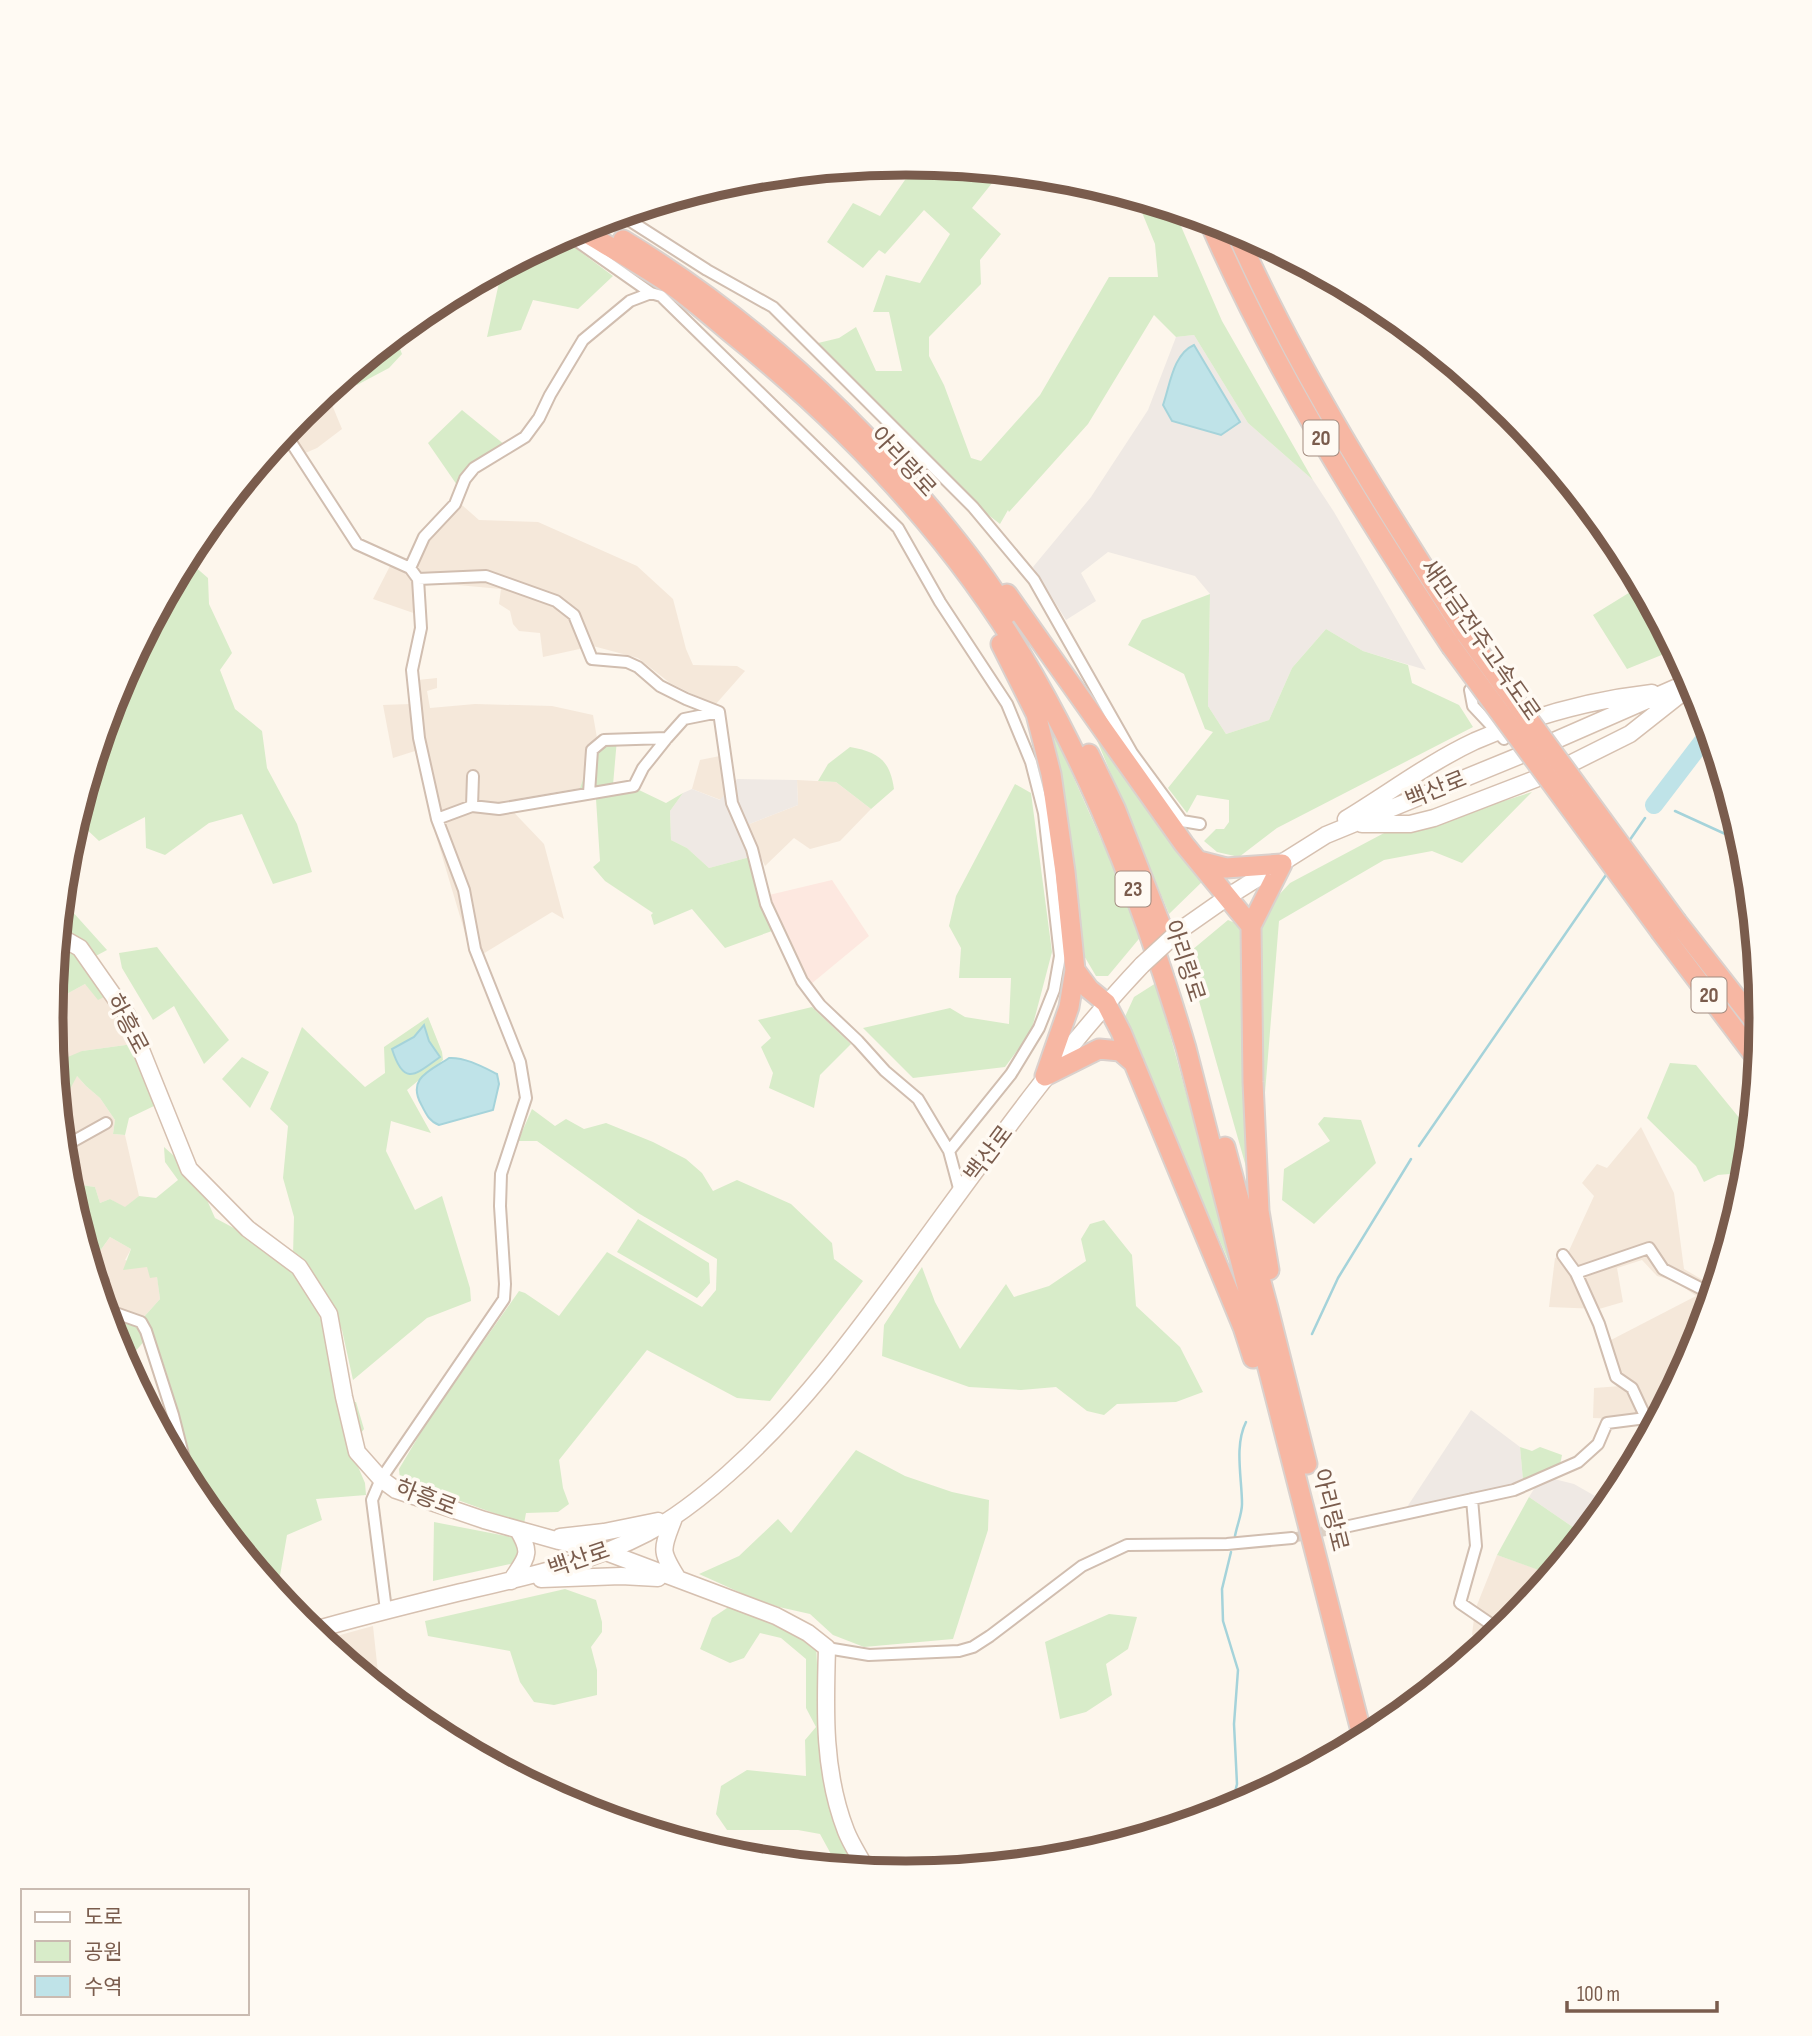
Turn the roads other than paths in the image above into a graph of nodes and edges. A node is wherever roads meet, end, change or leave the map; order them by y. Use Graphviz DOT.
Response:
graph roads {
  1 [pos="631,221"];
  2 [pos="607,230"];
  3 [pos="1215,234"];
  4 [pos="591,236"];
  5 [pos="578,241"];
  6 [pos="1242,245"];
  7 [pos="651,293"];
  8 [pos="291,442"];
  9 [pos="410,568"];
  10 [pos="418,579"];
  11 [pos="990,584"];
  12 [pos="1001,624"];
  13 [pos="1458,640"];
  14 [pos="1681,687"];
  15 [pos="1469,690"];
  16 [pos="1683,690"];
  17 [pos="1668,691"];
  18 [pos="719,712"];
  19 [pos="1501,736"];
  20 [pos="667,738"];
  21 [pos="473,776"];
  22 [pos="589,793"];
  23 [pos="472,806"];
  24 [pos="437,820"];
  25 [pos="1200,824"];
  26 [pos="1352,825"];
  27 [pos="1326,835"];
  28 [pos="1199,861"];
  29 [pos="1282,864"];
  30 [pos="1229,896"];
  31 [pos="1251,926"];
  32 [pos="1669,927"];
  33 [pos="67,941"];
  34 [pos="1075,970"];
  35 [pos="1106,1003"];
  36 [pos="1749,1016"];
  37 [pos="1748,1046"];
  38 [pos="1135,1063"];
  39 [pos="1045,1076"];
  40 [pos="106,1124"];
  41 [pos="72,1142"];
  42 [pos="949,1151"];
  43 [pos="960,1192"];
  44 [pos="1563,1255"];
  45 [pos="1576,1273"];
  46 [pos="1704,1290"];
  47 [pos="1268,1308"];
  48 [pos="117,1314"];
  49 [pos="1649,1416"];
  50 [pos="1646,1418"];
  51 [pos="1284,1431"];
  52 [pos="181,1447"];
  53 [pos="382,1479"];
  54 [pos="1472,1499"];
  55 [pos="674,1518"];
  56 [pos="1340,1528"];
  57 [pos="518,1530"];
  58 [pos="548,1538"];
  59 [pos="1292,1538"];
  60 [pos="606,1552"];
  61 [pos="678,1579"];
  62 [pos="511,1581"];
  63 [pos="386,1610"];
  64 [pos="1491,1624"];
  65 [pos="324,1627"];
  66 [pos="827,1648"];
  67 [pos="1371,1721"];
  68 [pos="1360,1728"];
  69 [pos="861,1859"];
  1 -- 25 [label="street"];
  2 -- 11 [label="highway, 아리랑로 / 23"];
  3 -- 13 [label="highway, 새만금전주고속도로 / 20"];
  4 -- 12 [label="highway, 아리랑로 / 23"];
  5 -- 7 [label="street"];
  6 -- 13 [label="highway, 새만금전주고속도로 / 20"];
  7 -- 9 [label="street"];
  7 -- 42 [label="street"];
  8 -- 9 [label="street"];
  9 -- 10 [label="street"];
  10 -- 18 [label="street"];
  10 -- 24 [label="street"];
  11 -- 28 [label="highway"];
  11 -- 47 [label="highway, 아리랑로 / 23"];
  12 -- 34 [label="highway"];
  12 -- 51 [label="highway, 아리랑로 / 23"];
  13 -- 32 [label="highway, 새만금전주고속도로 / 20, bridge"];
  14 -- 17 [label="main road, 백산로"];
  15 -- 19 [label="street"];
  16 -- 26 [label="main road"];
  17 -- 19 [label="main road"];
  17 -- 26 [label="main road, 백산로"];
  18 -- 20 [label="street"];
  18 -- 42 [label="street"];
  19 -- 27 [label="main road"];
  20 -- 22 [label="street"];
  20 -- 22 [label="street"];
  21 -- 23 [label="street"];
  22 -- 23 [label="street"];
  23 -- 24 [label="street"];
  24 -- 53 [label="street"];
  26 -- 27 [label="main road, 백산로"];
  27 -- 29 [label="main road, 백산로"];
  28 -- 29 [label="highway"];
  28 -- 30 [label="highway"];
  29 -- 30 [label="main road, 백산로"];
  29 -- 31 [label="highway"];
  30 -- 31 [label="highway"];
  30 -- 35 [label="main road, 백산로, bridge"];
  31 -- 47 [label="highway"];
  32 -- 36 [label="highway, 새만금전주고속도로 / 20"];
  32 -- 37 [label="highway, 새만금전주고속도로 / 20"];
  33 -- 53 [label="main road, 하흥로"];
  34 -- 35 [label="highway"];
  34 -- 39 [label="highway"];
  35 -- 38 [label="highway"];
  35 -- 39 [label="main road, 백산로"];
  38 -- 39 [label="highway"];
  38 -- 51 [label="highway"];
  39 -- 43 [label="main road, 백산로"];
  40 -- 41 [label="street"];
  42 -- 43 [label="street"];
  43 -- 55 [label="main road, 백산로"];
  44 -- 45 [label="street"];
  45 -- 46 [label="street"];
  45 -- 50 [label="street"];
  47 -- 67 [label="highway, 아리랑로 / 23"];
  48 -- 52 [label="street"];
  49 -- 50 [label="street"];
  50 -- 54 [label="street"];
  51 -- 68 [label="highway, 아리랑로 / 23"];
  53 -- 57 [label="main road, 하흥로"];
  53 -- 63 [label="street"];
  54 -- 56 [label="street"];
  54 -- 64 [label="street"];
  55 -- 58 [label="main road"];
  55 -- 60 [label="main road, 백산로"];
  55 -- 61 [label="main road"];
  57 -- 58 [label="main road, 하흥로"];
  57 -- 62 [label="main road"];
  58 -- 60 [label="main road, 하흥로"];
  59 -- 66 [label="street"];
  60 -- 61 [label="main road, 하흥로"];
  60 -- 62 [label="main road, 백산로"];
  61 -- 62 [label="main road"];
  61 -- 66 [label="main road, 하흥로"];
  62 -- 63 [label="main road, 백산로"];
  63 -- 65 [label="main road, 백산로"];
  66 -- 69 [label="main road"];
}
